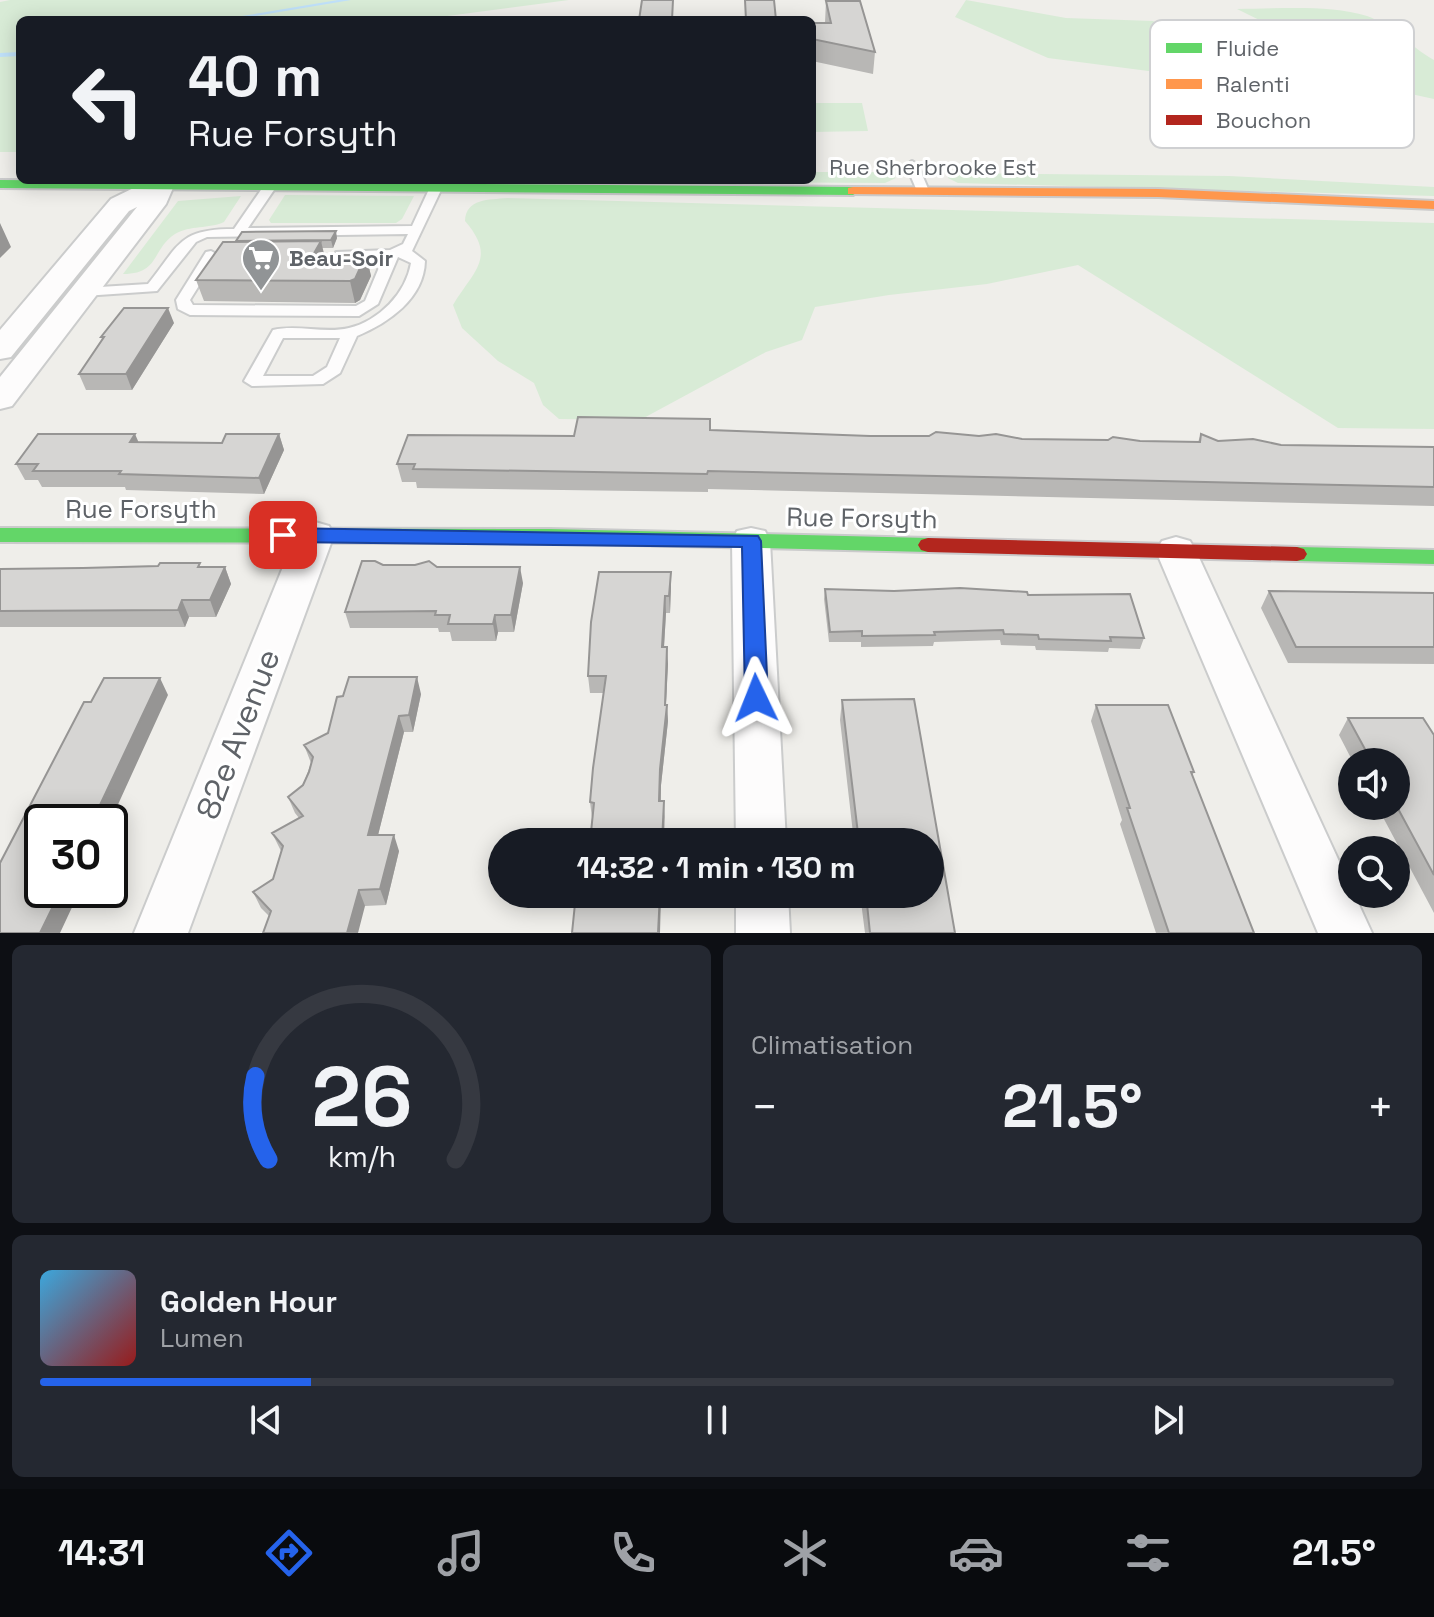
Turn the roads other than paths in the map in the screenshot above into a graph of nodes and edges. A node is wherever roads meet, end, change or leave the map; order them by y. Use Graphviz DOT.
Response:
graph roads {
  1 [pos="913,165"];
  2 [pos="159,184"];
  3 [pos="161,184"];
  4 [pos="188,184"];
  5 [pos="270,187"];
  6 [pos="436,188"];
  7 [pos="923,191"];
  8 [pos="1434,205"];
  9 [pos="417,230"];
  10 [pos="239,231"];
  11 [pos="96,234"];
  12 [pos="130,235"];
  13 [pos="397,253"];
  14 [pos="318,255"];
  15 [pos="179,256"];
  16 [pos="84,292"];
  17 [pos="48,293"];
  18 [pos="350,333"];
  19 [pos="0,350"];
  20 [pos="0,399"];
  21 [pos="0,535"];
  22 [pos="315,535"];
  23 [pos="751,541"];
  24 [pos="1176,551"];
  25 [pos="1434,557"];
  26 [pos="761,828"];
  27 [pos="762,908"];
  28 [pos="161,933"];
  29 [pos="763,933"];
  30 [pos="1345,933"];
  1 -- 7 [label="lane"];
  2 -- 11 [label="street"];
  3 -- 12 [label="street"];
  4 -- 5 [label="main road, Rue Sherbrooke Est"];
  5 -- 6 [label="main road, Rue Sherbrooke Est"];
  5 -- 10 [label="lane"];
  6 -- 7 [label="main road, Rue Sherbrooke Est"];
  6 -- 9 [label="lane"];
  7 -- 8 [label="main road, Rue Sherbrooke Est"];
  9 -- 10 [label="lane"];
  9 -- 13 [label="lane"];
  10 -- 15 [label="lane"];
  11 -- 12 [label="street"];
  11 -- 17 [label="street"];
  12 -- 16 [label="street"];
  13 -- 14 [label="lane"];
  13 -- 15 [label="lane"];
  13 -- 18 [label="lane"];
  15 -- 16 [label="lane"];
  16 -- 17 [label="street"];
  16 -- 20 [label="street"];
  17 -- 19 [label="street"];
  18 -- 18 [label="lane"];
  21 -- 22 [label="main road, Rue Forsyth"];
  22 -- 23 [label="main road, Rue Forsyth"];
  22 -- 28 [label="street, 82e Avenue"];
  23 -- 24 [label="main road, Rue Forsyth"];
  23 -- 26 [label="street"];
  24 -- 25 [label="main road, Rue Forsyth"];
  24 -- 30 [label="street"];
  27 -- 29 [label="street"];
}
